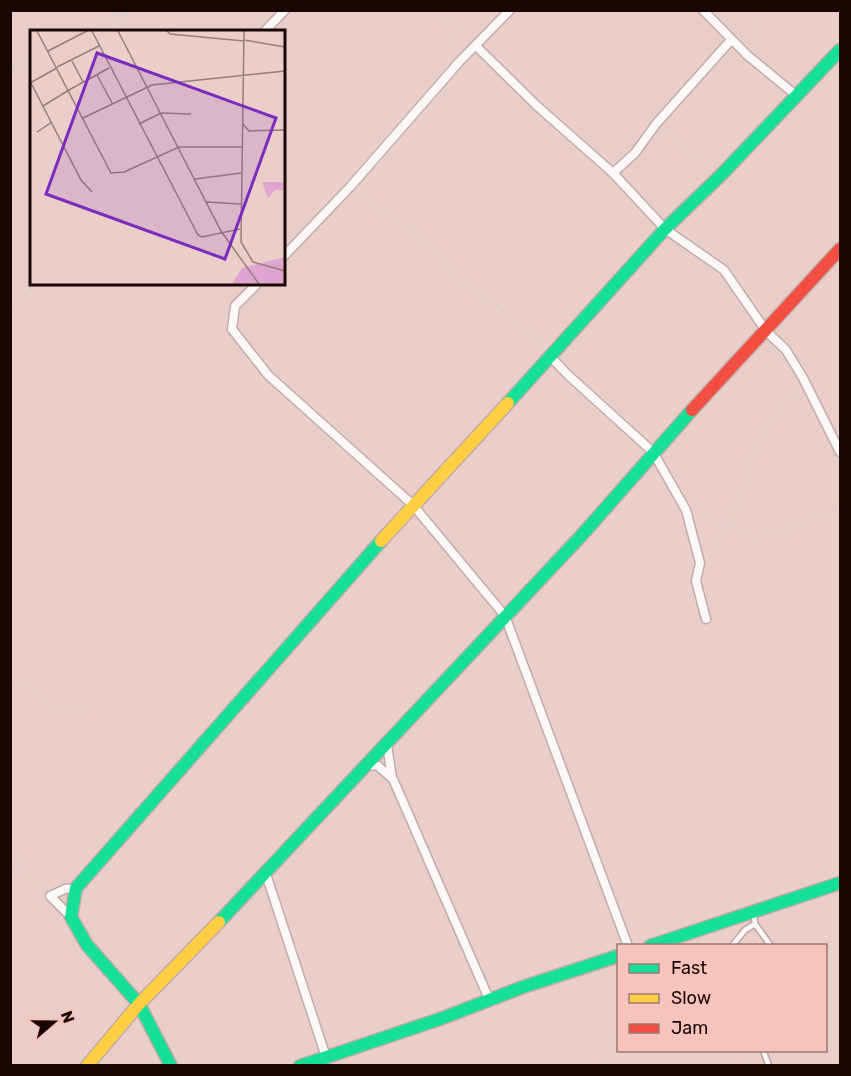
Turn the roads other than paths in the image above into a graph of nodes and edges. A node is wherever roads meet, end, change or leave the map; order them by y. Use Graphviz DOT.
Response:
graph roads {
  1 [pos="285,10"];
  2 [pos="510,10"];
  3 [pos="703,10"];
  4 [pos="266,30"];
  5 [pos="731,40"];
  6 [pos="476,46"];
  7 [pos="840,50"];
  8 [pos="797,96"];
  9 [pos="613,173"];
  10 [pos="665,229"];
  11 [pos="840,249"];
  12 [pos="285,255"];
  13 [pos="256,285"];
  14 [pos="766,331"];
  15 [pos="551,357"];
  16 [pos="653,452"];
  17 [pos="840,452"];
  18 [pos="413,505"];
  19 [pos="505,616"];
  20 [pos="706,619"];
  21 [pos="387,745"];
  22 [pos="369,765"];
  23 [pos="393,779"];
  24 [pos="266,873"];
  25 [pos="840,883"];
  26 [pos="76,888"];
  27 [pos="71,917"];
  28 [pos="754,919"];
  29 [pos="628,944"];
  30 [pos="654,944"];
  31 [pos="733,944"];
  32 [pos="770,944"];
  33 [pos="617,956"];
  34 [pos="489,999"];
  35 [pos="138,1004"];
  36 [pos="326,1058"];
  37 [pos="87,1065"];
  38 [pos="171,1065"];
  39 [pos="300,1065"];
  1 -- 4 [label="street"];
  2 -- 6 [label="street"];
  3 -- 5 [label="street"];
  5 -- 8 [label="street"];
  5 -- 9 [label="street"];
  6 -- 9 [label="street"];
  6 -- 12 [label="street"];
  7 -- 8 [label="street"];
  8 -- 10 [label="street"];
  9 -- 10 [label="street"];
  10 -- 14 [label="street"];
  10 -- 15 [label="street"];
  11 -- 14 [label="street"];
  13 -- 18 [label="street"];
  14 -- 16 [label="street"];
  14 -- 17 [label="street"];
  15 -- 16 [label="street"];
  15 -- 18 [label="street"];
  16 -- 19 [label="street"];
  16 -- 20 [label="street"];
  18 -- 19 [label="street"];
  18 -- 26 [label="street"];
  19 -- 21 [label="street"];
  19 -- 29 [label="street"];
  21 -- 22 [label="street"];
  21 -- 23 [label="street"];
  22 -- 23 [label="street"];
  22 -- 24 [label="street"];
  23 -- 34 [label="street"];
  24 -- 35 [label="street"];
  24 -- 36 [label="street"];
  25 -- 28 [label="street"];
  26 -- 27 [label="street"];
  26 -- 27 [label="street"];
  27 -- 35 [label="street"];
  28 -- 30 [label="street"];
  28 -- 31 [label="lane"];
  28 -- 32 [label="lane"];
  33 -- 34 [label="street"];
  34 -- 36 [label="street"];
  35 -- 37 [label="street"];
  35 -- 38 [label="street"];
  36 -- 39 [label="street"];
}
